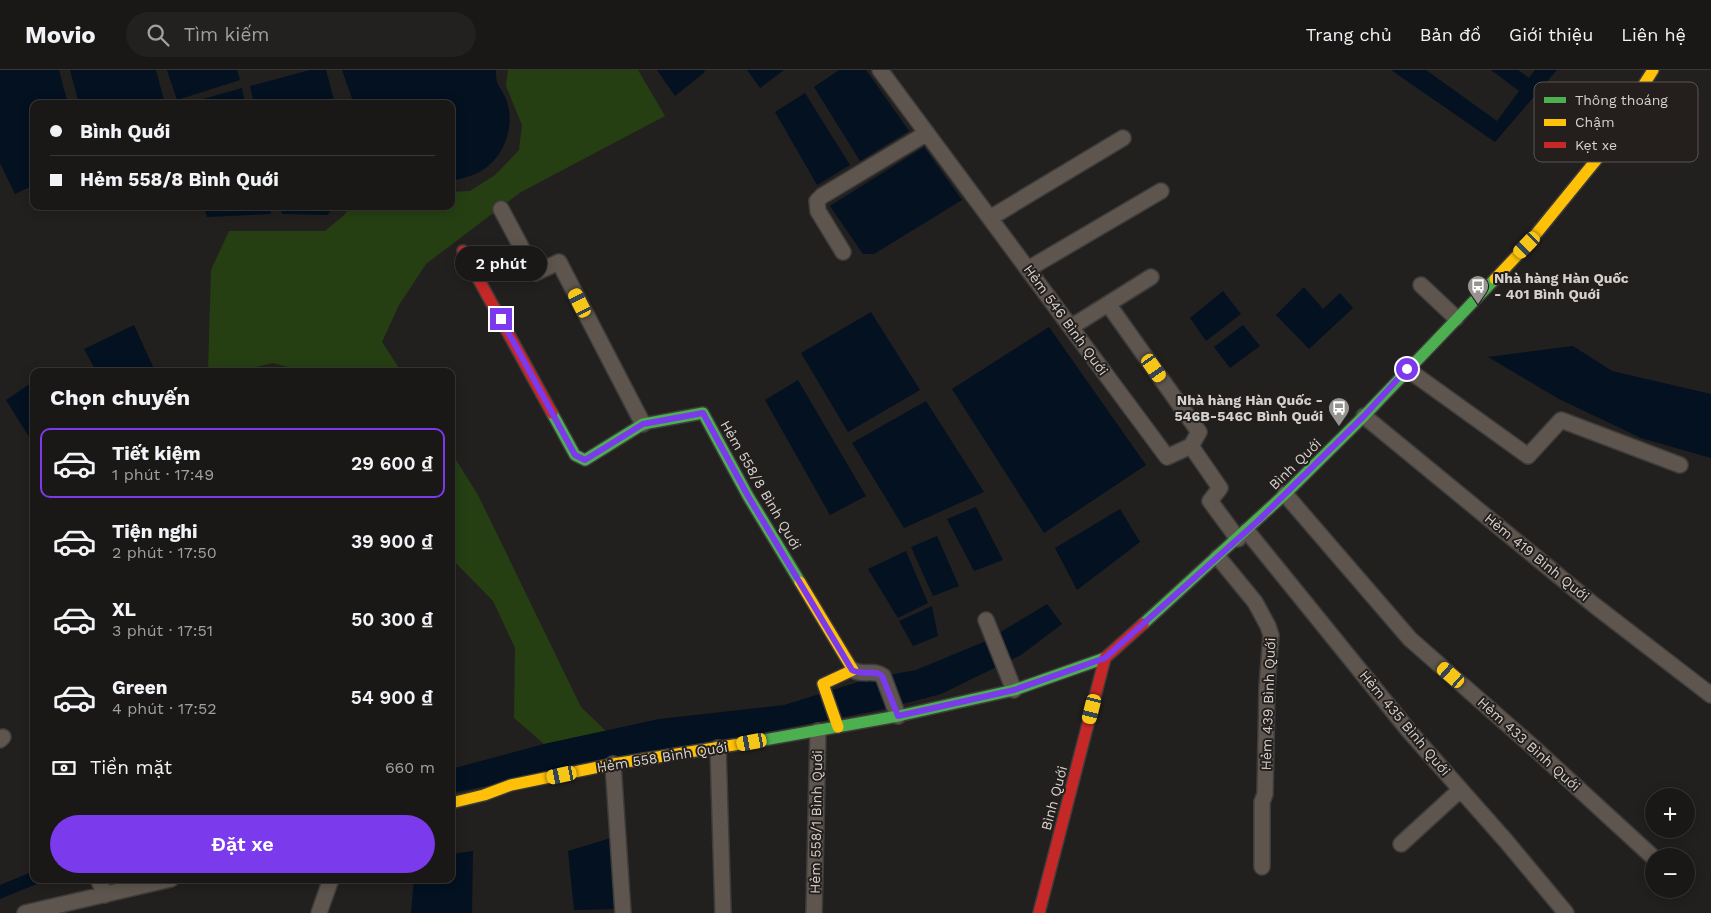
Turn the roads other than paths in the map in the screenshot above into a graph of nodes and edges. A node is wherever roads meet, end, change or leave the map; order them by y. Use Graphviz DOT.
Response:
graph roads {
  1 [pos="880,70"];
  2 [pos="1653,70"];
  3 [pos="1645,82"];
  4 [pos="927,133"];
  5 [pos="1123,138"];
  6 [pos="1595,162"];
  7 [pos="1161,191"];
  8 [pos="501,209"];
  9 [pos="990,218"];
  10 [pos="463,251"];
  11 [pos="843,252"];
  12 [pos="1028,269"];
  13 [pos="1151,277"];
  14 [pos="1421,285"];
  15 [pos="1108,304"];
  16 [pos="1456,318"];
  17 [pos="1071,327"];
  18 [pos="1407,369"];
  19 [pos="1364,416"];
  20 [pos="643,424"];
  21 [pos="1190,446"];
  22 [pos="1680,466"];
  23 [pos="1285,494"];
  24 [pos="1242,535"];
  25 [pos="1218,557"];
  26 [pos="988,627"];
  27 [pos="1105,658"];
  28 [pos="852,670"];
  29 [pos="1014,690"];
  30 [pos="1711,695"];
  31 [pos="897,713"];
  32 [pos="837,724"];
  33 [pos="818,731"];
  34 [pos="718,748"];
  35 [pos="613,764"];
  36 [pos="1460,790"];
  37 [pos="455,802"];
  38 [pos="1401,844"];
  39 [pos="1645,850"];
  40 [pos="1262,867"];
  41 [pos="100,883"];
  42 [pos="154,883"];
  43 [pos="330,883"];
  44 [pos="105,895"];
  45 [pos="25,913"];
  46 [pos="319,913"];
  47 [pos="623,913"];
  48 [pos="723,913"];
  49 [pos="814,913"];
  50 [pos="1039,913"];
  51 [pos="1566,913"];
  1 -- 4 [label="street, Hẻm 546 Bình Quới"];
  2 -- 3 [label="street, Bình Quới"];
  4 -- 9 [label="street, Hẻm 546 Bình Quới"];
  4 -- 11 [label="street"];
  5 -- 9 [label="street"];
  6 -- 16 [label="street, Bình Quới"];
  7 -- 12 [label="street"];
  8 -- 20 [label="street"];
  9 -- 12 [label="street, Hẻm 546 Bình Quới"];
  10 -- 20 [label="street, Hẻm 558/8 Bình Quới"];
  12 -- 17 [label="street, Hẻm 546 Bình Quới"];
  13 -- 15 [label="street"];
  14 -- 16 [label="street"];
  15 -- 17 [label="street"];
  15 -- 21 [label="street"];
  16 -- 18 [label="street, Bình Quới"];
  17 -- 21 [label="street, Hẻm 546 Bình Quới"];
  18 -- 19 [label="street, Bình Quới"];
  18 -- 22 [label="street"];
  19 -- 23 [label="street, Bình Quới"];
  19 -- 30 [label="street, Hẻm 419 Bình Quới"];
  20 -- 28 [label="street, Hẻm 558/8 Bình Quới"];
  21 -- 24 [label="street"];
  23 -- 24 [label="street, Bình Quới"];
  23 -- 39 [label="street, Hẻm 433 Bình Quới"];
  24 -- 25 [label="street, Bình Quới"];
  24 -- 36 [label="street, Hẻm 435 Bình Quới"];
  25 -- 27 [label="street, Bình Quới"];
  25 -- 40 [label="street, Hẻm 439 Bình Quới"];
  26 -- 29 [label="street"];
  27 -- 29 [label="street, Hẻm 558 Bình Quới"];
  27 -- 50 [label="street, Bình Quới"];
  28 -- 31 [label="street"];
  28 -- 32 [label="street"];
  29 -- 31 [label="street, Hẻm 558 Bình Quới"];
  31 -- 32 [label="street, Hẻm 558 Bình Quới"];
  32 -- 33 [label="street, Hẻm 558 Bình Quới"];
  33 -- 34 [label="street, Hẻm 558 Bình Quới"];
  33 -- 49 [label="street, Hẻm 558/1 Bình Quới"];
  34 -- 35 [label="street, Hẻm 558 Bình Quới"];
  34 -- 48 [label="street"];
  35 -- 37 [label="street, Hẻm 558 Bình Quới"];
  35 -- 47 [label="street"];
  36 -- 38 [label="street"];
  36 -- 51 [label="street, Hẻm 435 Bình Quới"];
  41 -- 44 [label="street"];
  42 -- 44 [label="street"];
  43 -- 46 [label="street"];
  44 -- 45 [label="street"];
}
